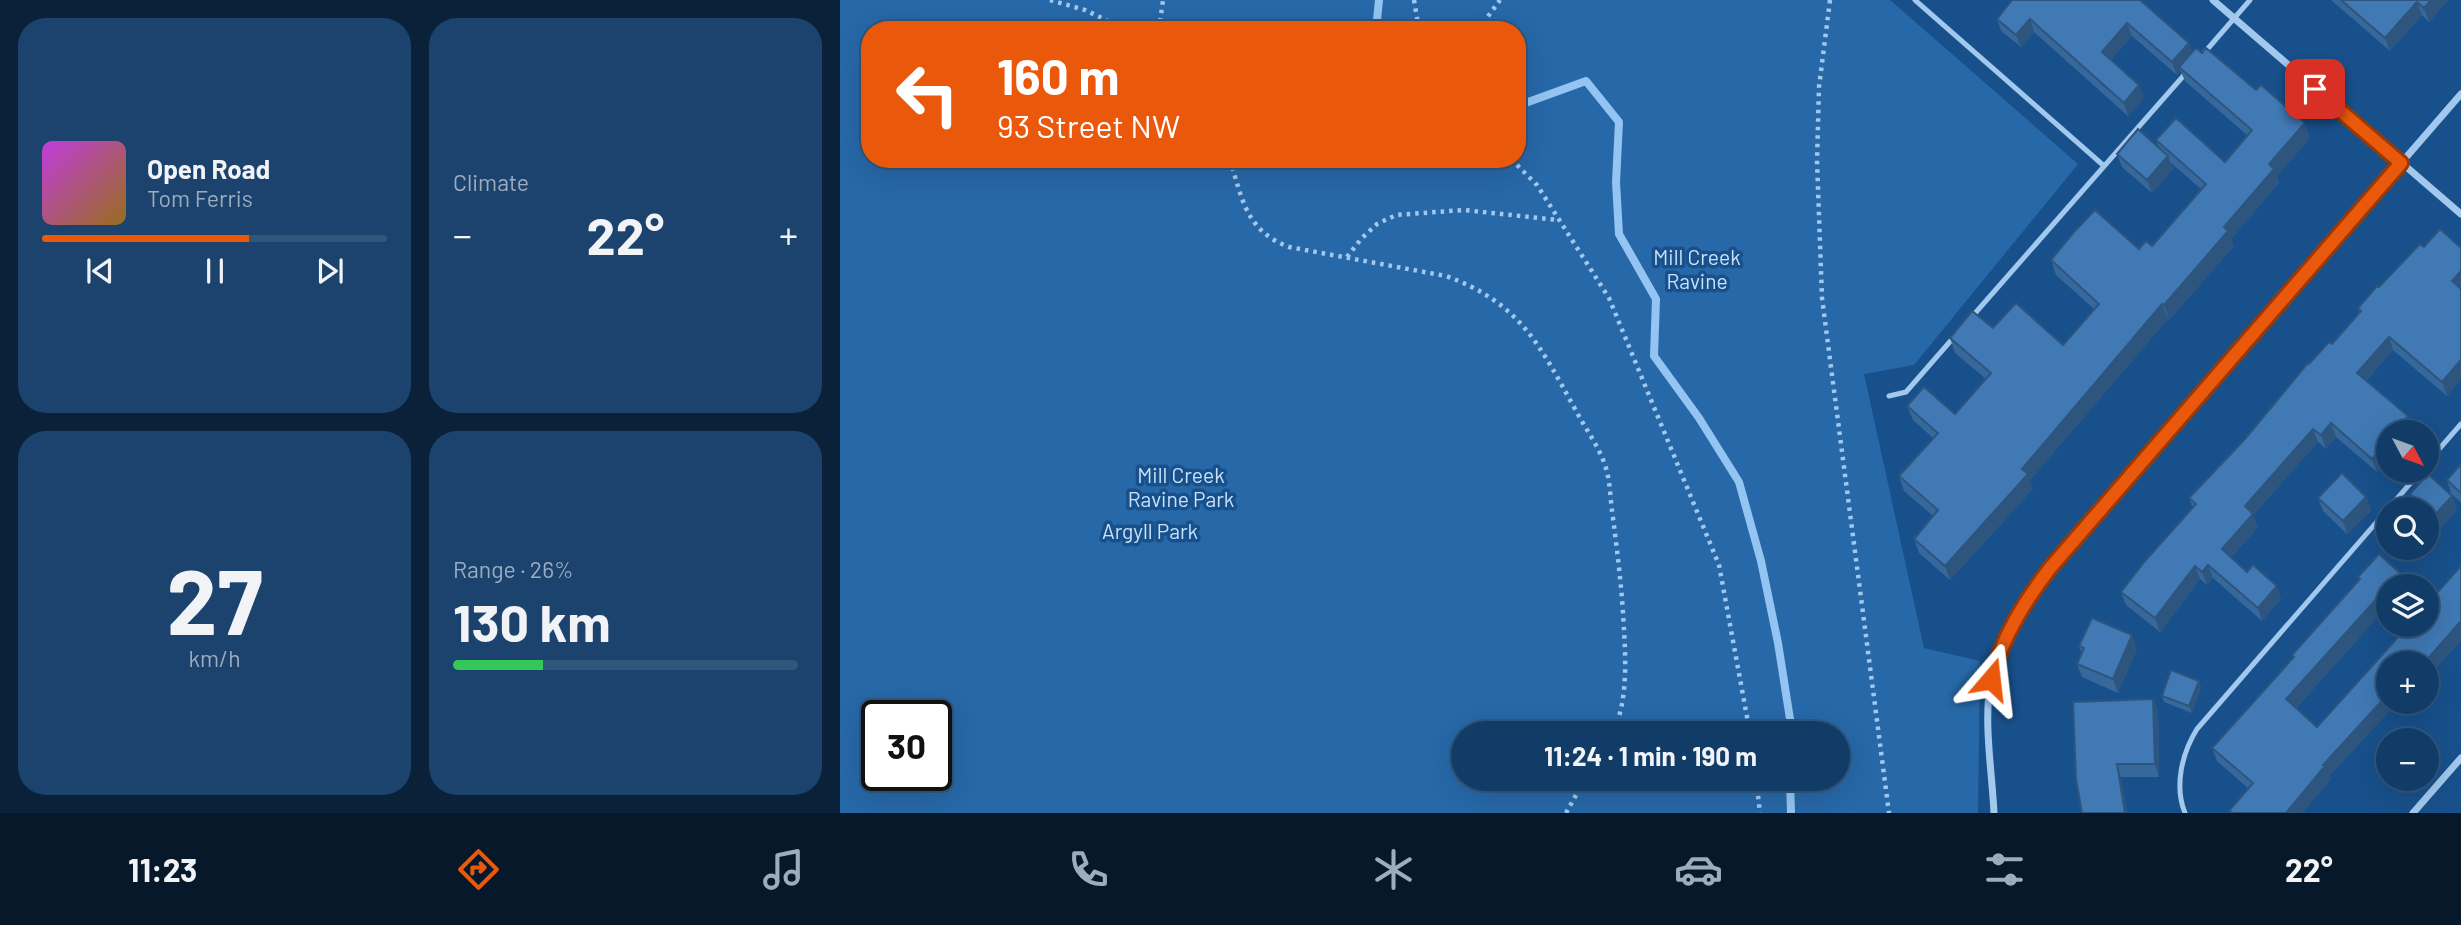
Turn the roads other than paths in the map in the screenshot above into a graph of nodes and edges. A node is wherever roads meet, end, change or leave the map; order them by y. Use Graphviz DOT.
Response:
graph roads {
  1 [pos="1915,0"];
  2 [pos="2213,0"];
  3 [pos="2250,0"];
  4 [pos="2234,19"];
  5 [pos="2202,55"];
  6 [pos="2193,65"];
  7 [pos="2461,94"];
  8 [pos="2401,163"];
  9 [pos="2103,165"];
  10 [pos="2461,214"];
  11 [pos="1969,320"];
  12 [pos="1960,330"];
  13 [pos="1889,396"];
  14 [pos="2461,424"];
  15 [pos="2440,448"];
  16 [pos="2411,483"];
  17 [pos="2461,758"];
  18 [pos="1994,813"];
  19 [pos="2185,813"];
  20 [pos="2413,813"];
  1 -- 9 [label="lane"];
  2 -- 4 [label="street"];
  3 -- 4 [label="lane"];
  4 -- 5 [label="lane"];
  4 -- 8 [label="street"];
  6 -- 9 [label="lane"];
  7 -- 8 [label="street"];
  8 -- 10 [label="street"];
  8 -- 18 [label="street"];
  9 -- 11 [label="lane"];
  12 -- 13 [label="lane"];
  14 -- 15 [label="lane"];
  16 -- 19 [label="lane"];
  17 -- 20 [label="street"];
}
